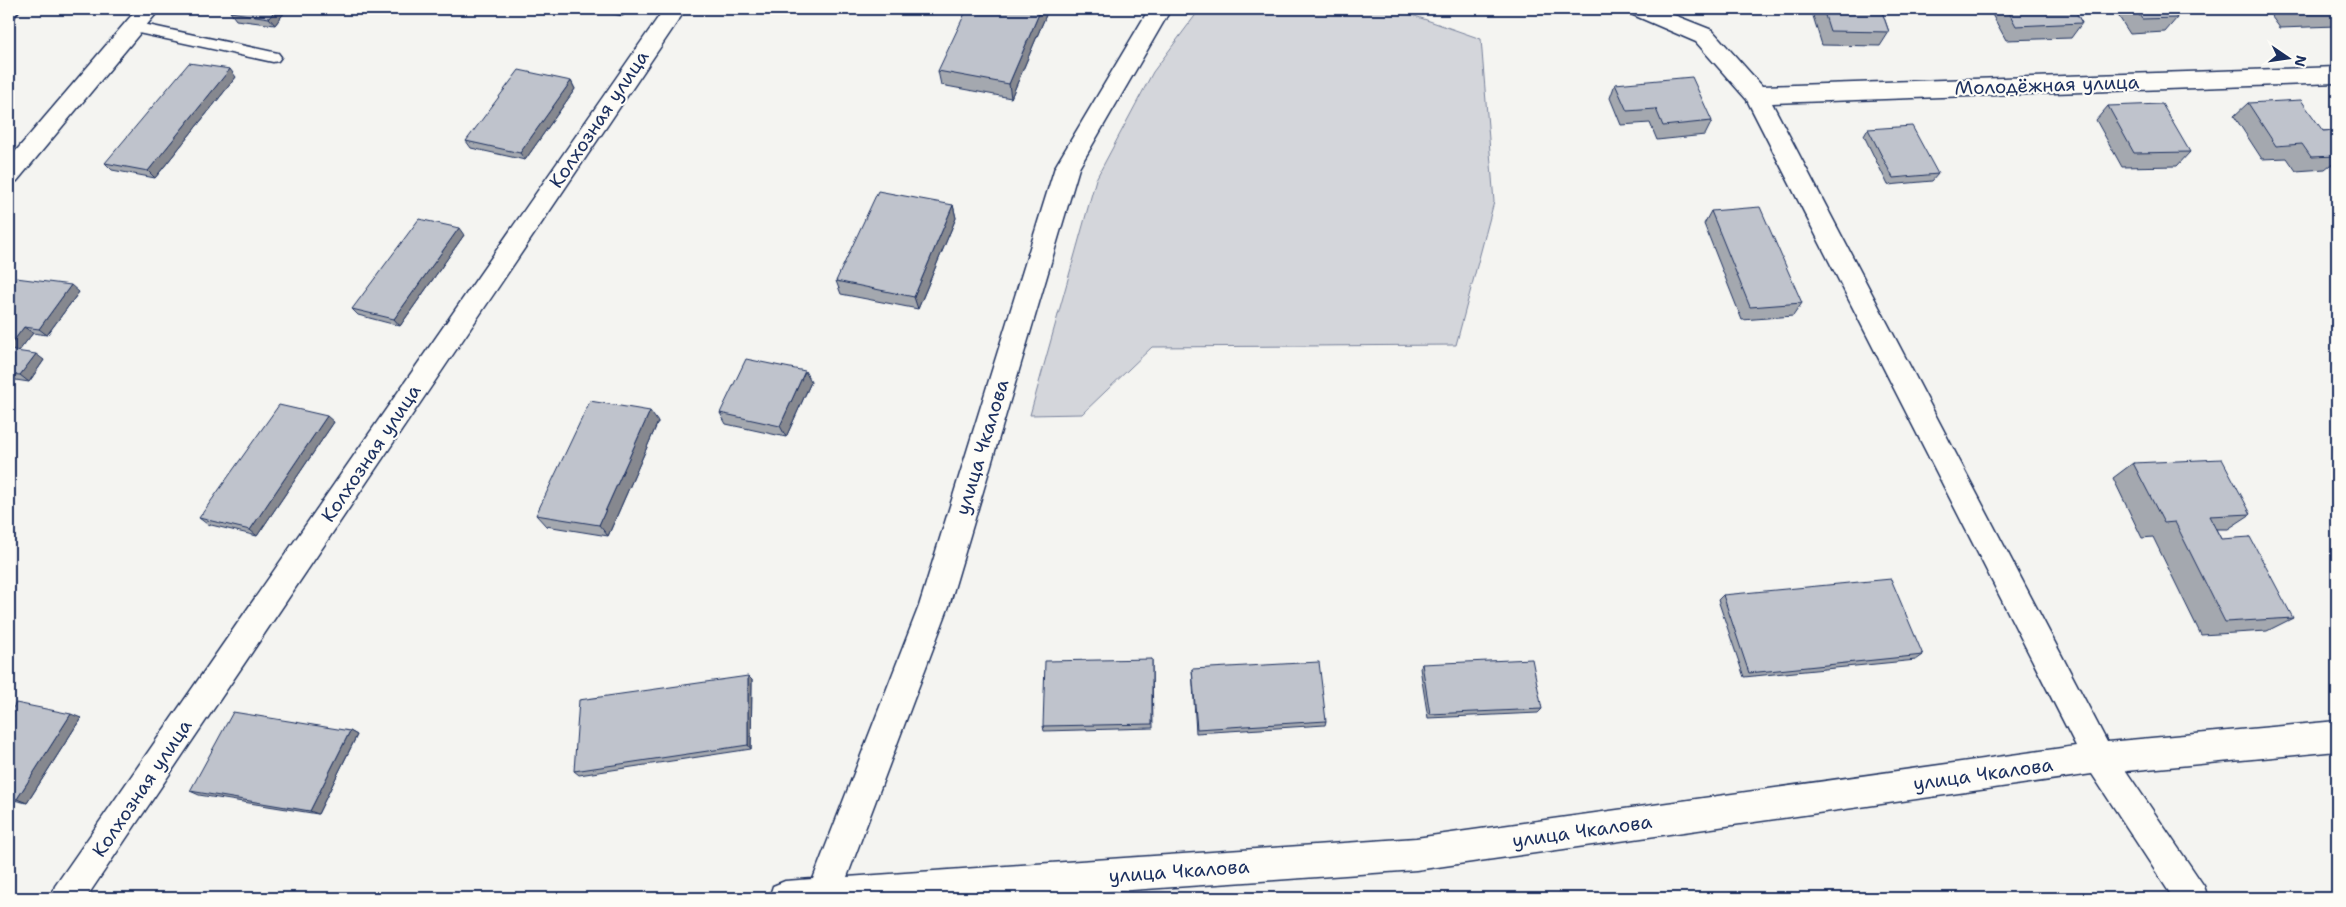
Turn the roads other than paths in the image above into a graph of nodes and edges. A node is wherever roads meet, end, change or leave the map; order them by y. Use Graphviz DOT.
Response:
graph roads {
  1 [pos="13,9"];
  2 [pos="149,9"];
  3 [pos="675,9"];
  4 [pos="1160,9"];
  5 [pos="1639,9"];
  6 [pos="9,13"];
  7 [pos="134,27"];
  8 [pos="273,57"];
  9 [pos="2337,74"];
  10 [pos="1756,95"];
  11 [pos="9,175"];
  12 [pos="2337,736"];
  13 [pos="2099,758"];
  14 [pos="824,895"];
  15 [pos="67,898"];
  16 [pos="785,898"];
  17 [pos="2192,898"];
  1 -- 6 [label="lane"];
  2 -- 7 [label="street"];
  3 -- 15 [label="street, Колхозная улица"];
  4 -- 14 [label="street, улица Чкалова"];
  5 -- 10 [label="street"];
  7 -- 8 [label="lane"];
  7 -- 11 [label="street"];
  9 -- 10 [label="street, Молодёжная улица"];
  10 -- 13 [label="street"];
  12 -- 13 [label="street, улица Чкалова"];
  13 -- 14 [label="street, улица Чкалова"];
  13 -- 17 [label="street"];
  14 -- 16 [label="street, улица Чкалова"];
}
